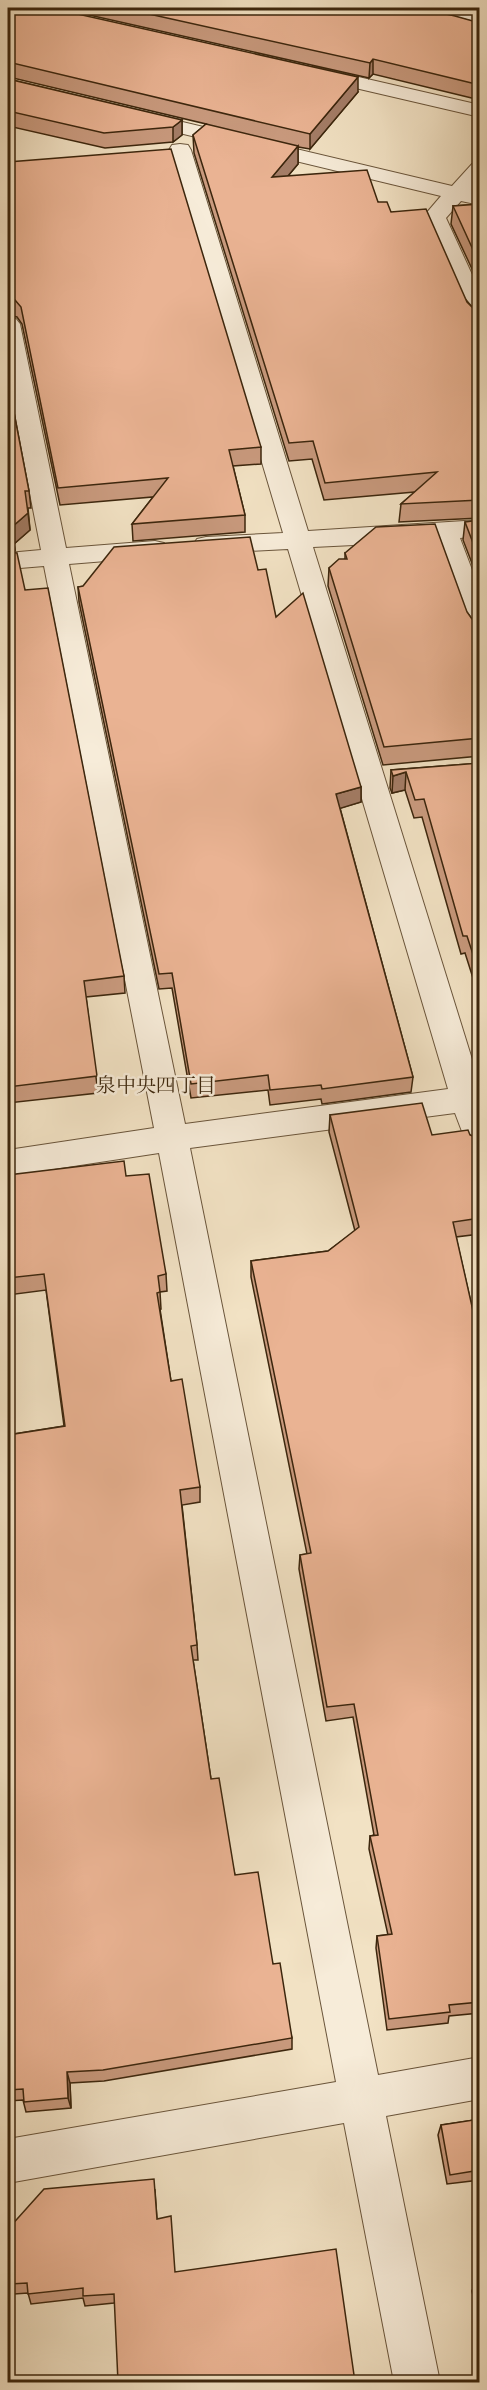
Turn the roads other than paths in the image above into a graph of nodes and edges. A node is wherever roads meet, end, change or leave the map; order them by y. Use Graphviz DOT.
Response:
graph roads {
  1 [pos="428,8"];
  2 [pos="480,22"];
  3 [pos="293,69"];
  4 [pos="480,111"];
  5 [pos="133,116"];
  6 [pos="202,133"];
  7 [pos="480,169"];
  8 [pos="455,194"];
  9 [pos="480,199"];
  10 [pos="480,319"];
  11 [pos="8,324"];
  12 [pos="480,528"];
  13 [pos="445,532"];
  14 [pos="298,538"];
  15 [pos="55,556"];
  16 [pos="8,561"];
  17 [pos="480,629"];
  18 [pos="473,1098"];
  19 [pos="172,1138"];
  20 [pos="480,1141"];
  21 [pos="8,1163"];
  22 [pos="480,2078"];
  23 [pos="361,2100"];
  24 [pos="8,2161"];
  25 [pos="417,2382"];
  1 -- 2 [label="street"];
  3 -- 4 [label="street"];
  5 -- 6 [label="street"];
  6 -- 8 [label="street"];
  6 -- 14 [label="street"];
  7 -- 8 [label="street"];
  8 -- 9 [label="street"];
  8 -- 10 [label="street"];
  11 -- 15 [label="street"];
  12 -- 13 [label="street"];
  13 -- 14 [label="street"];
  13 -- 17 [label="street"];
  14 -- 15 [label="street"];
  14 -- 18 [label="street"];
  15 -- 16 [label="street"];
  15 -- 19 [label="street"];
  18 -- 19 [label="street"];
  18 -- 20 [label="street"];
  19 -- 21 [label="street"];
  19 -- 23 [label="street"];
  22 -- 23 [label="street"];
  23 -- 24 [label="street"];
  23 -- 25 [label="street"];
}
